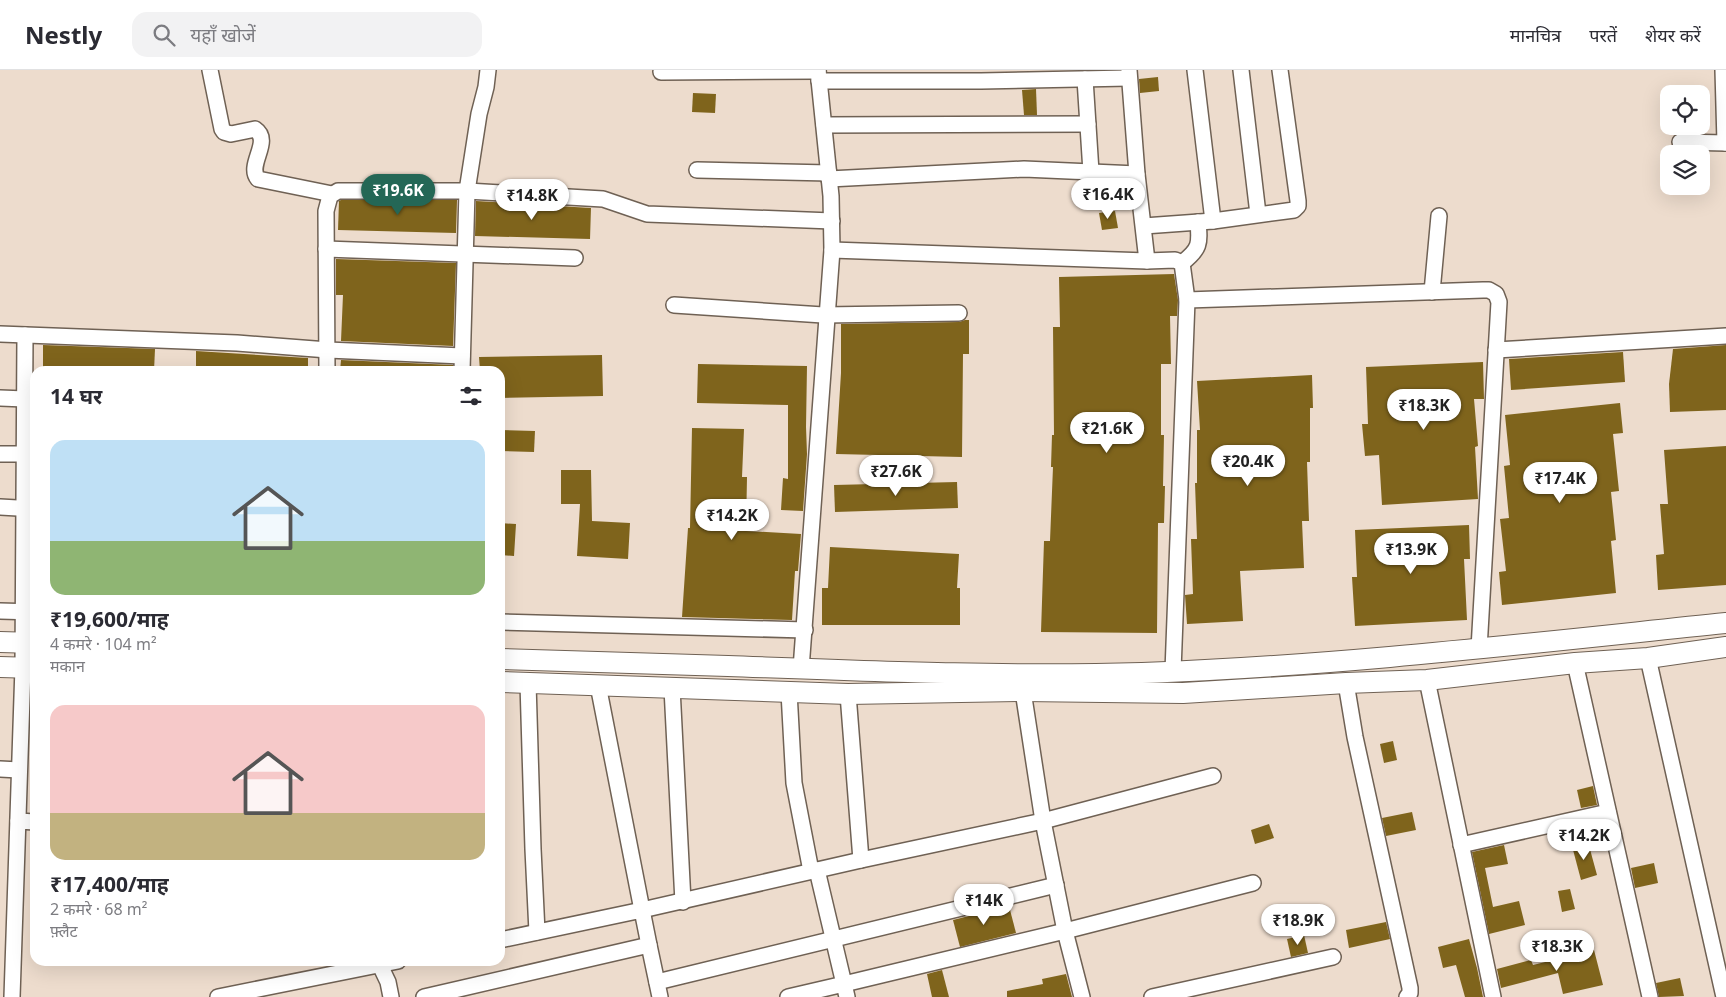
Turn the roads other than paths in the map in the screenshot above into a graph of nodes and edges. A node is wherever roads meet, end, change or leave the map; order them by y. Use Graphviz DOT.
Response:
graph roads {
  1 [pos="210,70"];
  2 [pos="488,70"];
  3 [pos="1195,70"];
  4 [pos="1241,70"];
  5 [pos="1280,70"];
  6 [pos="1723,70"];
  7 [pos="661,72"];
  8 [pos="818,74"];
  9 [pos="1129,74"];
  10 [pos="1085,79"];
  11 [pos="1088,124"];
  12 [pos="824,125"];
  13 [pos="1680,142"];
  14 [pos="1726,143"];
  15 [pos="697,170"];
  16 [pos="1091,172"];
  17 [pos="1137,174"];
  18 [pos="829,176"];
  19 [pos="467,191"];
  20 [pos="332,194"];
  21 [pos="1258,214"];
  22 [pos="1439,216"];
  23 [pos="832,221"];
  24 [pos="1206,221"];
  25 [pos="1144,226"];
  26 [pos="326,249"];
  27 [pos="832,250"];
  28 [pos="465,255"];
  29 [pos="575,258"];
  30 [pos="1147,261"];
  31 [pos="1182,263"];
  32 [pos="1432,292"];
  33 [pos="1187,300"];
  34 [pos="674,305"];
  35 [pos="959,312"];
  36 [pos="828,315"];
  37 [pos="0,334"];
  38 [pos="25,335"];
  39 [pos="1726,336"];
  40 [pos="328,350"];
  41 [pos="1496,350"];
  42 [pos="462,356"];
  43 [pos="327,366"];
  44 [pos="462,366"];
  45 [pos="0,398"];
  46 [pos="25,399"];
  47 [pos="0,454"];
  48 [pos="30,454"];
  49 [pos="0,507"];
  50 [pos="29,509"];
  51 [pos="0,611"];
  52 [pos="29,611"];
  53 [pos="505,622"];
  54 [pos="1726,623"];
  55 [pos="805,630"];
  56 [pos="0,642"];
  57 [pos="29,643"];
  58 [pos="1726,647"];
  59 [pos="1480,649"];
  60 [pos="1648,658"];
  61 [pos="505,659"];
  62 [pos="1575,663"];
  63 [pos="0,667"];
  64 [pos="29,668"];
  65 [pos="801,669"];
  66 [pos="1173,671"];
  67 [pos="1427,680"];
  68 [pos="505,682"];
  69 [pos="1023,682"];
  70 [pos="528,683"];
  71 [pos="1346,683"];
  72 [pos="598,685"];
  73 [pos="672,688"];
  74 [pos="789,692"];
  75 [pos="848,694"];
  76 [pos="0,770"];
  77 [pos="19,770"];
  78 [pos="1213,776"];
  79 [pos="1608,812"];
  80 [pos="1042,820"];
  81 [pos="18,821"];
  82 [pos="30,822"];
  83 [pos="1461,845"];
  84 [pos="861,860"];
  85 [pos="814,871"];
  86 [pos="1253,883"];
  87 [pos="1056,885"];
  88 [pos="683,902"];
  89 [pos="642,910"];
  90 [pos="1065,931"];
  91 [pos="537,932"];
  92 [pos="833,938"];
  93 [pos="505,939"];
  94 [pos="649,945"];
  95 [pos="1332,957"];
  96 [pos="365,966"];
  97 [pos="380,966"];
  98 [pos="657,982"];
  99 [pos="846,990"];
  100 [pos="12,997"];
  101 [pos="218,997"];
  102 [pos="392,997"];
  103 [pos="424,997"];
  104 [pos="660,997"];
  105 [pos="788,997"];
  106 [pos="1082,997"];
  107 [pos="1152,997"];
  108 [pos="1407,997"];
  109 [pos="1493,997"];
  110 [pos="1650,997"];
  111 [pos="1724,997"];
  1 -- 20 [label="street"];
  2 -- 19 [label="street"];
  3 -- 24 [label="street"];
  4 -- 21 [label="street"];
  5 -- 21 [label="street"];
  6 -- 14 [label="street"];
  7 -- 8 [label="street"];
  8 -- 10 [label="street"];
  8 -- 12 [label="street"];
  9 -- 10 [label="street"];
  9 -- 17 [label="street"];
  10 -- 11 [label="street"];
  11 -- 12 [label="street"];
  11 -- 16 [label="street"];
  12 -- 18 [label="street"];
  13 -- 14 [label="street"];
  15 -- 18 [label="street"];
  16 -- 17 [label="street"];
  16 -- 18 [label="street"];
  17 -- 25 [label="street"];
  18 -- 23 [label="street"];
  19 -- 20 [label="street"];
  19 -- 23 [label="street"];
  19 -- 28 [label="street"];
  20 -- 26 [label="street"];
  21 -- 24 [label="street"];
  22 -- 32 [label="street"];
  23 -- 27 [label="street"];
  24 -- 25 [label="street"];
  24 -- 31 [label="street"];
  25 -- 30 [label="street"];
  26 -- 28 [label="street"];
  26 -- 40 [label="street"];
  27 -- 30 [label="street"];
  27 -- 36 [label="street"];
  28 -- 29 [label="street"];
  28 -- 42 [label="street"];
  30 -- 31 [label="street"];
  31 -- 33 [label="street"];
  32 -- 33 [label="street"];
  32 -- 41 [label="street"];
  33 -- 66 [label="street"];
  34 -- 36 [label="street"];
  35 -- 36 [label="street"];
  36 -- 55 [label="street"];
  37 -- 38 [label="street"];
  38 -- 40 [label="street"];
  38 -- 46 [label="street"];
  39 -- 41 [label="street"];
  40 -- 42 [label="street"];
  40 -- 43 [label="street"];
  41 -- 59 [label="street"];
  42 -- 44 [label="street"];
  45 -- 46 [label="street"];
  46 -- 48 [label="street"];
  47 -- 48 [label="street"];
  48 -- 50 [label="street"];
  49 -- 50 [label="street"];
  50 -- 52 [label="street"];
  51 -- 52 [label="street"];
  52 -- 57 [label="street"];
  53 -- 55 [label="street"];
  54 -- 59 [label="street"];
  55 -- 65 [label="street"];
  56 -- 57 [label="street"];
  57 -- 64 [label="street"];
  58 -- 60 [label="street"];
  59 -- 66 [label="street"];
  60 -- 62 [label="street"];
  60 -- 111 [label="street"];
  61 -- 65 [label="street"];
  62 -- 67 [label="street"];
  62 -- 79 [label="street"];
  63 -- 64 [label="street"];
  64 -- 77 [label="street"];
  65 -- 69 [label="street"];
  66 -- 69 [label="street"];
  67 -- 71 [label="street"];
  67 -- 83 [label="street"];
  68 -- 70 [label="street"];
  69 -- 71 [label="street"];
  69 -- 75 [label="street"];
  69 -- 80 [label="street"];
  70 -- 72 [label="street"];
  70 -- 91 [label="street"];
  71 -- 108 [label="street"];
  72 -- 73 [label="street"];
  72 -- 89 [label="street"];
  73 -- 74 [label="street"];
  73 -- 88 [label="street"];
  74 -- 75 [label="street"];
  74 -- 85 [label="street"];
  75 -- 84 [label="street"];
  76 -- 77 [label="street"];
  77 -- 81 [label="street"];
  78 -- 80 [label="street"];
  79 -- 83 [label="street"];
  79 -- 110 [label="street"];
  80 -- 84 [label="street"];
  80 -- 87 [label="street"];
  81 -- 82 [label="street"];
  81 -- 100 [label="street"];
  83 -- 109 [label="street"];
  84 -- 85 [label="street"];
  85 -- 88 [label="street"];
  85 -- 92 [label="street"];
  86 -- 90 [label="street"];
  87 -- 90 [label="street"];
  87 -- 92 [label="street"];
  88 -- 89 [label="street"];
  89 -- 91 [label="street"];
  89 -- 94 [label="street"];
  90 -- 99 [label="street"];
  90 -- 106 [label="street"];
  91 -- 93 [label="street"];
  92 -- 98 [label="street"];
  92 -- 99 [label="street"];
  94 -- 98 [label="street"];
  94 -- 103 [label="street"];
  95 -- 107 [label="street"];
  96 -- 101 [label="street"];
  97 -- 102 [label="street"];
  98 -- 104 [label="street"];
  99 -- 105 [label="street"];
}
